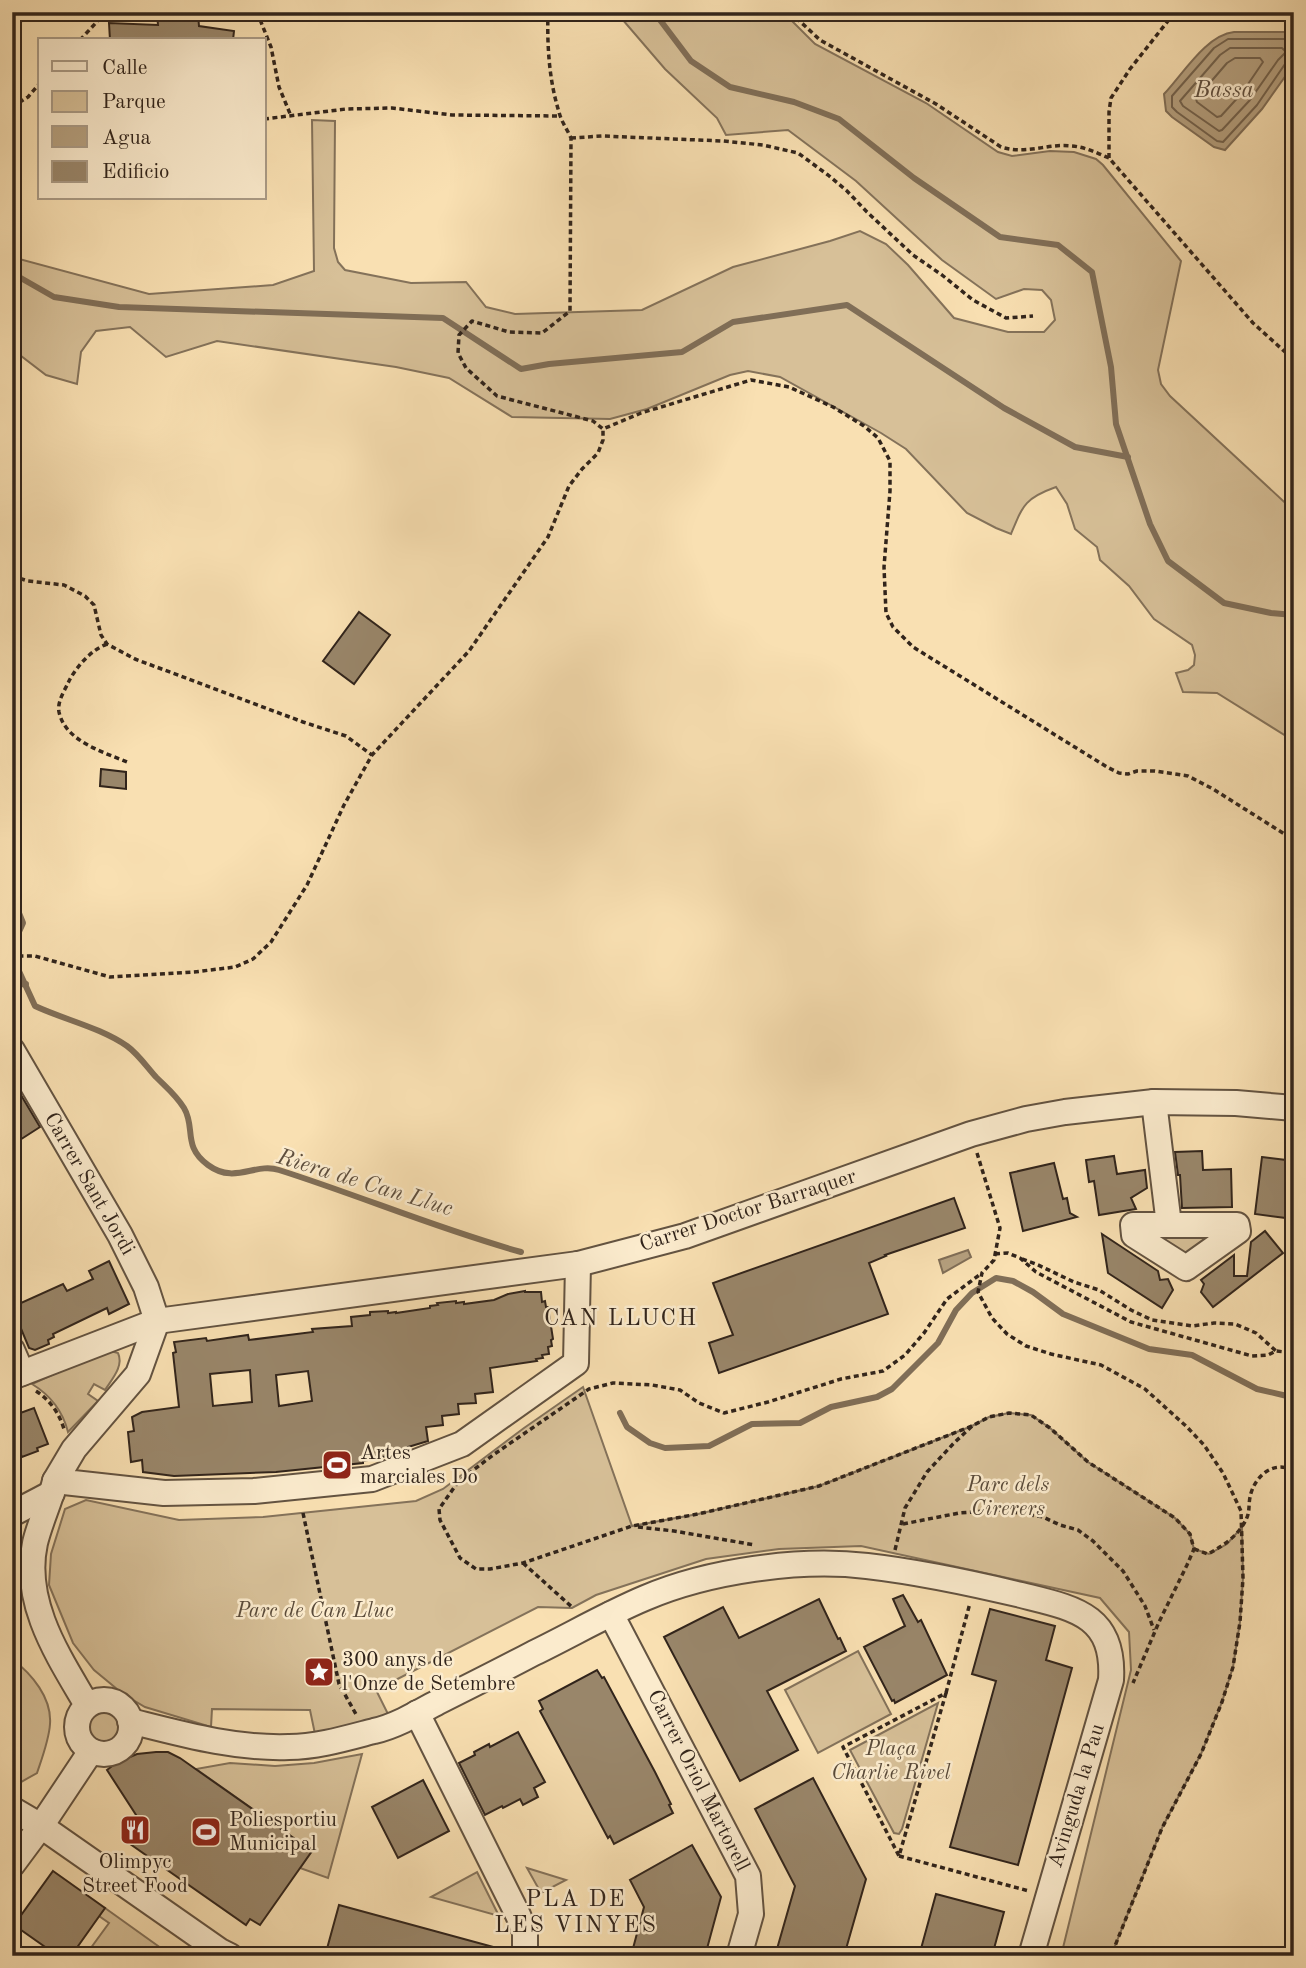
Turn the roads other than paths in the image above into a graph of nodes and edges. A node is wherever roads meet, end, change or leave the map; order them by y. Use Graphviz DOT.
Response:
graph roads {
  1 [pos="12,1050"];
  2 [pos="1154,1102"];
  3 [pos="1294,1108"];
  4 [pos="1169,1225"];
  5 [pos="578,1264"];
  6 [pos="157,1321"];
  7 [pos="20,1372"];
  8 [pos="53,1487"];
  9 [pos="12,1514"];
  10 [pos="611,1614"];
  11 [pos="87,1706"];
  12 [pos="417,1713"];
  13 [pos="130,1721"];
  14 [pos="91,1751"];
  15 [pos="12,1809"];
  16 [pos="41,1826"];
  17 [pos="12,1865"];
  18 [pos="230,1956"];
  19 [pos="525,1956"];
  20 [pos="739,1956"];
  21 [pos="1031,1956"];
  1 -- 6 [label="street, Carrer Sant Jordi"];
  2 -- 3 [label="street, Carrer Doctor Barraquer"];
  2 -- 4 [label="street"];
  2 -- 5 [label="street, Carrer Doctor Barraquer"];
  5 -- 6 [label="street, Carrer Doctor Barraquer"];
  5 -- 8 [label="street"];
  6 -- 7 [label="street, Carrer Doctor Barraquer"];
  6 -- 8 [label="street"];
  8 -- 9 [label="street"];
  8 -- 11 [label="street"];
  10 -- 12 [label="street"];
  10 -- 20 [label="street, Carrer Oriol Martorell"];
  10 -- 21 [label="street, Avinguda la Pau"];
  11 -- 13 [label="street"];
  11 -- 14 [label="street"];
  12 -- 13 [label="street"];
  12 -- 19 [label="street"];
  13 -- 14 [label="street"];
  14 -- 16 [label="street"];
  15 -- 16 [label="street"];
  16 -- 17 [label="street"];
  16 -- 18 [label="street"];
}
